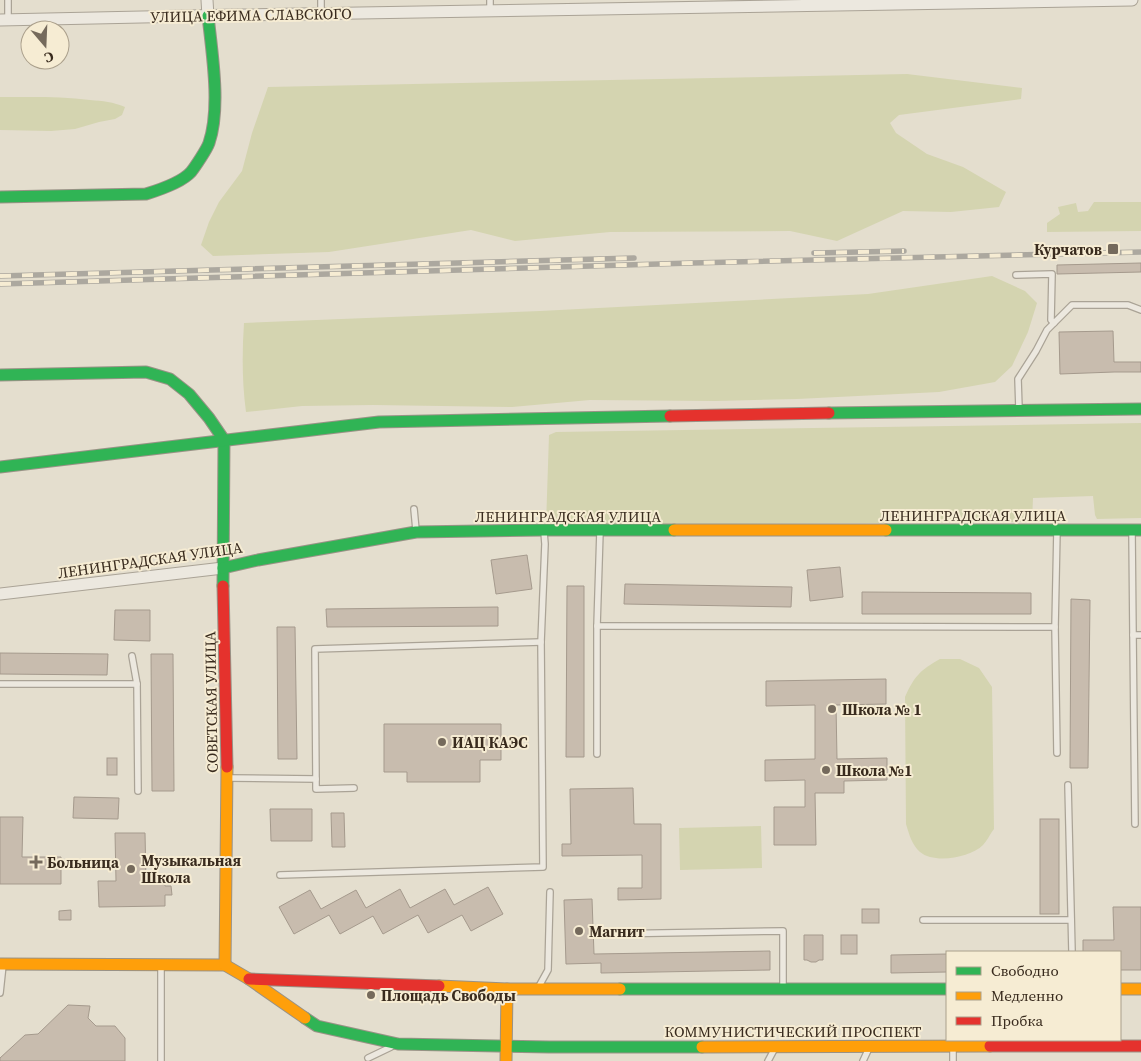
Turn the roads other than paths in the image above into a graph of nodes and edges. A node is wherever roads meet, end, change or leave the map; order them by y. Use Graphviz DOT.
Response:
graph roads {
  1 [pos="8,0"];
  2 [pos="207,0"];
  3 [pos="321,0"];
  4 [pos="1132,0"];
  5 [pos="1029,1"];
  6 [pos="839,2"];
  7 [pos="662,4"];
  8 [pos="490,6"];
  9 [pos="321,14"];
  10 [pos="208,16"];
  11 [pos="4,20"];
  12 [pos="0,197"];
  13 [pos="1016,275"];
  14 [pos="1141,310"];
  15 [pos="1054,323"];
  16 [pos="0,375"];
  17 [pos="1141,409"];
  18 [pos="1019,411"];
  19 [pos="224,440"];
  20 [pos="0,467"];
  21 [pos="414,509"];
  22 [pos="544,530"];
  23 [pos="1057,530"];
  24 [pos="1136,530"];
  25 [pos="600,531"];
  26 [pos="416,532"];
  27 [pos="223,568"];
  28 [pos="0,594"];
  29 [pos="597,626"];
  30 [pos="1055,627"];
  31 [pos="1133,635"];
  32 [pos="1141,635"];
  33 [pos="541,642"];
  34 [pos="132,656"];
  35 [pos="0,684"];
  36 [pos="137,684"];
  37 [pos="1057,753"];
  38 [pos="597,754"];
  39 [pos="227,778"];
  40 [pos="316,779"];
  41 [pos="1068,785"];
  42 [pos="354,788"];
  43 [pos="138,790"];
  44 [pos="1135,824"];
  45 [pos="280,875"];
  46 [pos="550,892"];
  47 [pos="923,920"];
  48 [pos="1071,920"];
  49 [pos="604,934"];
  50 [pos="1072,951"];
  51 [pos="2,964"];
  52 [pos="161,964"];
  53 [pos="225,965"];
  54 [pos="249,980"];
  55 [pos="507,989"];
  56 [pos="537,989"];
  57 [pos="784,989"];
  58 [pos="946,989"];
  59 [pos="1121,989"];
  60 [pos="1141,989"];
  61 [pos="0,993"];
  62 [pos="398,1044"];
  63 [pos="776,1046"];
  64 [pos="870,1046"];
  65 [pos="953,1046"];
  66 [pos="1141,1046"];
  67 [pos="506,1047"];
  68 [pos="368,1058"];
  69 [pos="161,1061"];
  70 [pos="506,1061"];
  71 [pos="768,1061"];
  72 [pos="864,1061"];
  73 [pos="953,1061"];
  1 -- 11 [label="lane"];
  2 -- 10 [label="street"];
  3 -- 9 [label="lane"];
  4 -- 5 [label="street, УЛИЦА ЕФИМА СЛАВСКОГО"];
  5 -- 6 [label="street, УЛИЦА ЕФИМА СЛАВСКОГО"];
  6 -- 7 [label="street, УЛИЦА ЕФИМА СЛАВСКОГО"];
  7 -- 8 [label="street, УЛИЦА ЕФИМА СЛАВСКОГО"];
  8 -- 9 [label="street, УЛИЦА ЕФИМА СЛАВСКОГО"];
  9 -- 10 [label="street, УЛИЦА ЕФИМА СЛАВСКОГО"];
  10 -- 11 [label="street, УЛИЦА ЕФИМА СЛАВСКОГО"];
  10 -- 12 [label="main road"];
  13 -- 15 [label="lane"];
  14 -- 15 [label="lane"];
  15 -- 18 [label="lane"];
  16 -- 19 [label="main road"];
  17 -- 18 [label="main road"];
  18 -- 19 [label="main road"];
  19 -- 20 [label="main road"];
  19 -- 27 [label="main road, СОВЕТСКАЯ УЛИЦА"];
  21 -- 26 [label="lane"];
  22 -- 25 [label="main road, ЛЕНИНГРАДСКАЯ УЛИЦА"];
  22 -- 26 [label="main road, ЛЕНИНГРАДСКАЯ УЛИЦА"];
  22 -- 33 [label="lane"];
  23 -- 24 [label="main road, ЛЕНИНГРАДСКАЯ УЛИЦА"];
  23 -- 25 [label="main road, ЛЕНИНГРАДСКАЯ УЛИЦА"];
  23 -- 30 [label="lane"];
  24 -- 31 [label="lane"];
  25 -- 29 [label="lane"];
  26 -- 27 [label="main road, ЛЕНИНГРАДСКАЯ УЛИЦА"];
  27 -- 28 [label="street, ЛЕНИНГРАДСКАЯ УЛИЦА"];
  27 -- 39 [label="main road, СОВЕТСКАЯ УЛИЦА"];
  29 -- 30 [label="lane"];
  29 -- 38 [label="lane"];
  30 -- 37 [label="lane"];
  31 -- 32 [label="lane"];
  31 -- 44 [label="lane"];
  33 -- 40 [label="lane"];
  33 -- 45 [label="lane"];
  34 -- 36 [label="lane"];
  35 -- 36 [label="lane"];
  36 -- 43 [label="lane"];
  39 -- 40 [label="lane"];
  39 -- 53 [label="main road, СОВЕТСКАЯ УЛИЦА"];
  40 -- 42 [label="lane"];
  41 -- 48 [label="lane"];
  46 -- 56 [label="lane"];
  47 -- 48 [label="lane"];
  48 -- 50 [label="lane"];
  49 -- 57 [label="lane"];
  51 -- 52 [label="main road"];
  51 -- 61 [label="lane"];
  52 -- 53 [label="main road"];
  52 -- 69 [label="lane"];
  53 -- 54 [label="main road, КОММУНИСТИЧЕСКИЙ ПРОСПЕКТ"];
  54 -- 55 [label="main road"];
  54 -- 62 [label="main road, КОММУНИСТИЧЕСКИЙ ПРОСПЕКТ"];
  55 -- 56 [label="main road"];
  55 -- 67 [label="main road"];
  56 -- 57 [label="main road"];
  57 -- 58 [label="main road"];
  59 -- 60 [label="main road"];
  62 -- 67 [label="main road, КОММУНИСТИЧЕСКИЙ ПРОСПЕКТ"];
  62 -- 68 [label="lane"];
  63 -- 64 [label="main road, КОММУНИСТИЧЕСКИЙ ПРОСПЕКТ"];
  63 -- 67 [label="main road, КОММУНИСТИЧЕСКИЙ ПРОСПЕКТ"];
  63 -- 71 [label="lane"];
  64 -- 65 [label="main road, КОММУНИСТИЧЕСКИЙ ПРОСПЕКТ"];
  64 -- 72 [label="lane"];
  65 -- 66 [label="main road, КОММУНИСТИЧЕСКИЙ ПРОСПЕКТ"];
  65 -- 73 [label="lane"];
  67 -- 70 [label="main road"];
}
